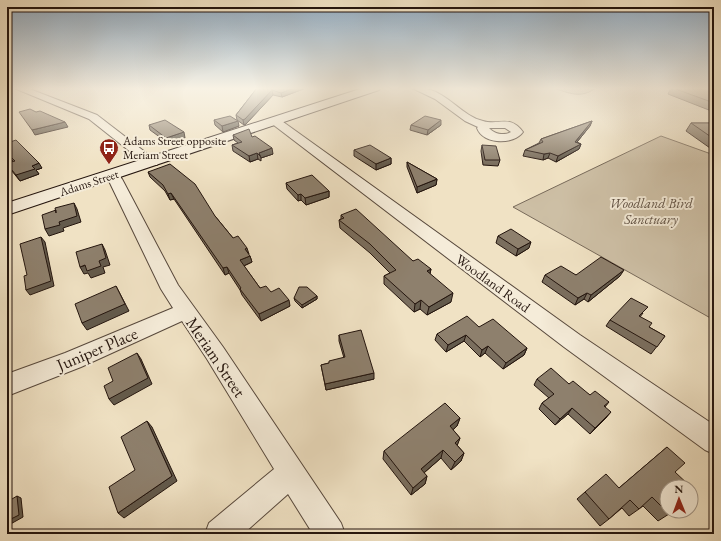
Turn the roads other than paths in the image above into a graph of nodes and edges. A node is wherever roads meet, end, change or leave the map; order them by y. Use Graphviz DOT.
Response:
graph roads {
  1 [pos="83,113"];
  2 [pos="298,113"];
  3 [pos="463,113"];
  4 [pos="275,121"];
  5 [pos="486,125"];
  6 [pos="152,162"];
  7 [pos="111,176"];
  8 [pos="7,210"];
  9 [pos="186,311"];
  10 [pos="7,385"];
  11 [pos="714,441"];
  12 [pos="291,473"];
  13 [pos="220,534"];
  14 [pos="330,534"];
  1 -- 6 [label="street"];
  2 -- 4 [label="main road, Adams Street"];
  3 -- 5 [label="street"];
  4 -- 6 [label="main road, Adams Street"];
  4 -- 11 [label="street, Woodland Road"];
  6 -- 7 [label="main road, Adams Street"];
  7 -- 8 [label="main road, Adams Street"];
  7 -- 9 [label="street, Meriam Street"];
  9 -- 10 [label="street, Juniper Place"];
  9 -- 12 [label="street, Meriam Street"];
  12 -- 13 [label="street"];
  12 -- 14 [label="street, Meriam Street"];
}
